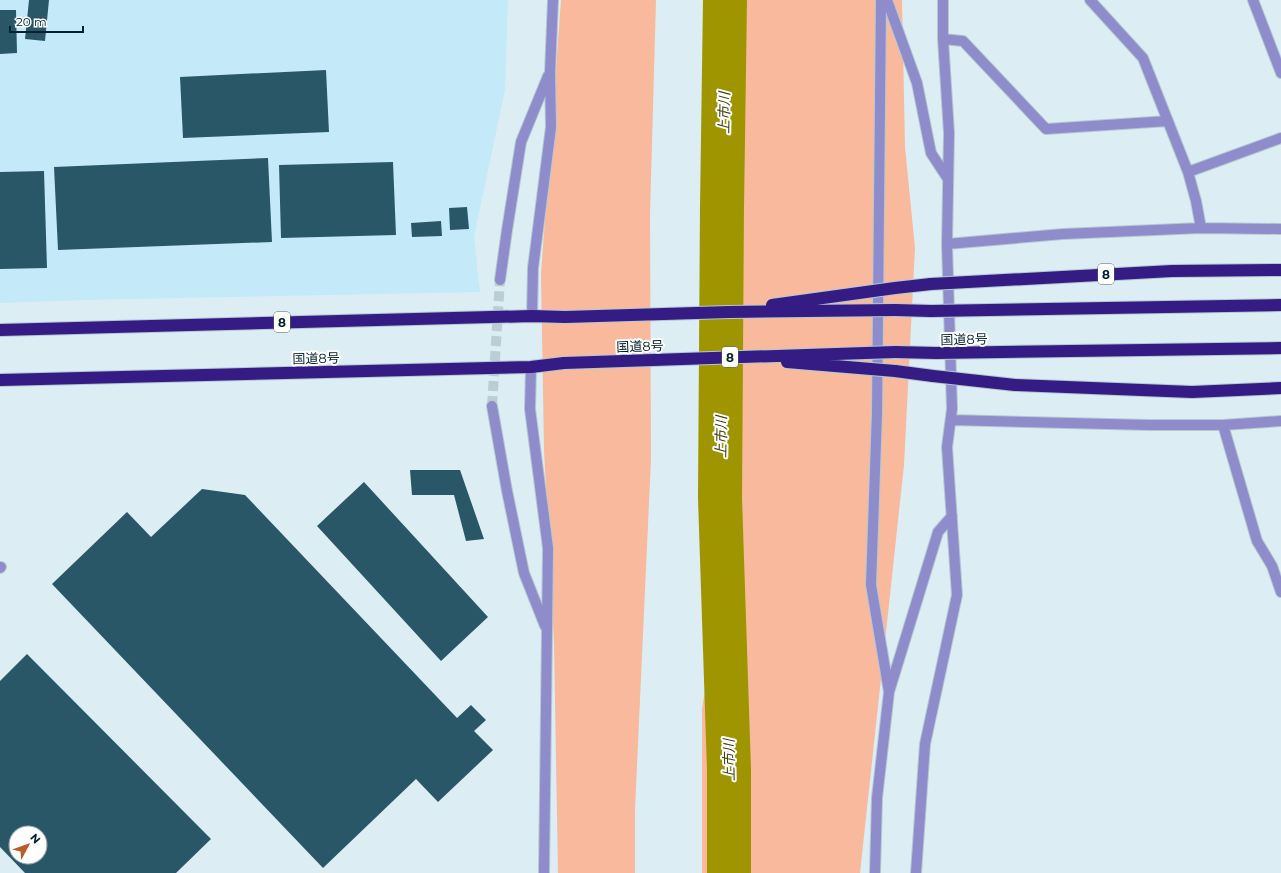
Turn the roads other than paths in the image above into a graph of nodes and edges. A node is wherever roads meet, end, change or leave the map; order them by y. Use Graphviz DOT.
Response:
graph roads {
  1 [pos="553,0"];
  2 [pos="881,0"];
  3 [pos="887,0"];
  4 [pos="943,0"];
  5 [pos="1090,0"];
  6 [pos="1253,0"];
  7 [pos="943,39"];
  8 [pos="550,73"];
  9 [pos="1281,73"];
  10 [pos="1168,121"];
  11 [pos="1281,138"];
  12 [pos="1188,172"];
  13 [pos="948,179"];
  14 [pos="1200,228"];
  15 [pos="1281,228"];
  16 [pos="947,244"];
  17 [pos="1281,270"];
  18 [pos="500,280"];
  19 [pos="1281,305"];
  20 [pos="729,312"];
  21 [pos="532,316"];
  22 [pos="0,330"];
  23 [pos="1281,348"];
  24 [pos="728,357"];
  25 [pos="531,367"];
  26 [pos="0,380"];
  27 [pos="1281,388"];
  28 [pos="492,406"];
  29 [pos="951,420"];
  30 [pos="1281,421"];
  31 [pos="1223,425"];
  32 [pos="952,516"];
  33 [pos="1281,592"];
  34 [pos="547,631"];
  35 [pos="889,692"];
  36 [pos="544,873"];
  37 [pos="875,873"];
  38 [pos="916,873"];
  1 -- 8 [label="street"];
  2 -- 35 [label="street"];
  3 -- 13 [label="street"];
  4 -- 7 [label="street"];
  5 -- 10 [label="street"];
  6 -- 9 [label="street"];
  7 -- 10 [label="street"];
  7 -- 13 [label="street"];
  8 -- 18 [label="street"];
  8 -- 21 [label="street"];
  10 -- 12 [label="street"];
  11 -- 12 [label="street"];
  12 -- 14 [label="street"];
  13 -- 16 [label="street"];
  14 -- 15 [label="street"];
  14 -- 16 [label="street"];
  16 -- 29 [label="street"];
  17 -- 20 [label="highway, 8, bridge"];
  19 -- 20 [label="highway, 8, bridge"];
  20 -- 21 [label="highway, 8, bridge"];
  21 -- 22 [label="highway, 8"];
  23 -- 24 [label="highway, 国道8号 / 8, bridge"];
  24 -- 25 [label="highway, 国道8号 / 8, bridge"];
  24 -- 27 [label="highway, 8, bridge"];
  25 -- 26 [label="highway, 国道8号 / 8"];
  25 -- 34 [label="street"];
  28 -- 34 [label="street"];
  29 -- 31 [label="street"];
  29 -- 32 [label="street"];
  30 -- 31 [label="street"];
  31 -- 33 [label="street"];
  32 -- 35 [label="street"];
  32 -- 38 [label="street"];
  34 -- 36 [label="street"];
  35 -- 37 [label="street"];
}
